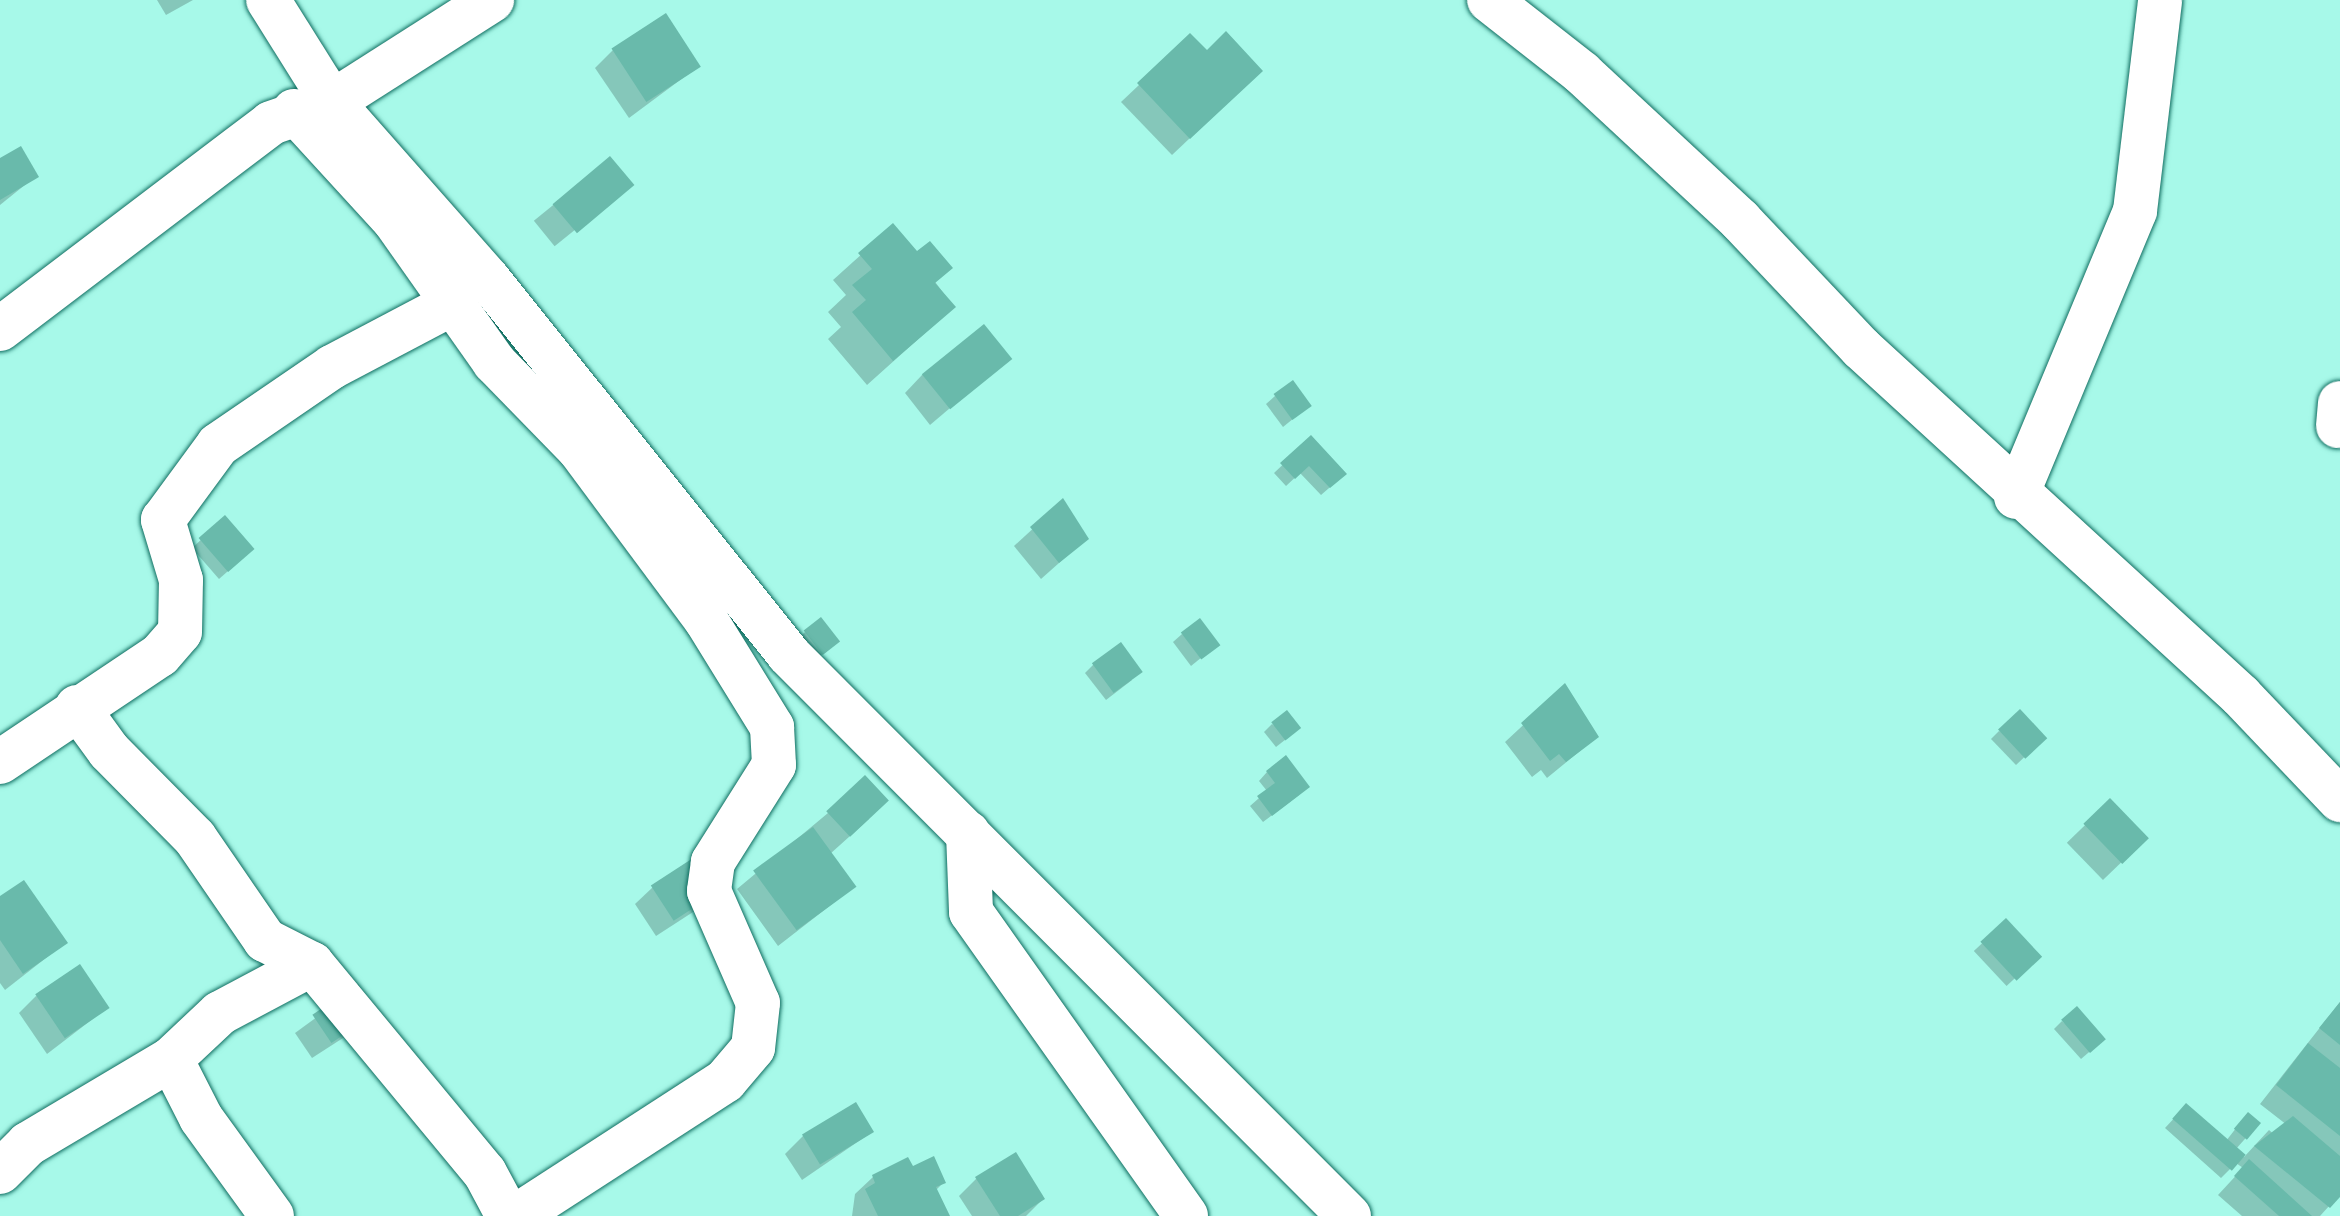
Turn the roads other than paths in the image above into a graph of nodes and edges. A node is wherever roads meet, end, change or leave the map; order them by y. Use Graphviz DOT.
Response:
graph roads {
  1 [pos="268,0"];
  2 [pos="492,0"];
  3 [pos="1489,0"];
  4 [pos="2160,0"];
  5 [pos="313,107"];
  6 [pos="457,301"];
  7 [pos="0,329"];
  8 [pos="2016,497"];
  9 [pos="77,707"];
  10 [pos="0,762"];
  11 [pos="2340,800"];
  12 [pos="968,833"];
  13 [pos="312,964"];
  14 [pos="171,1059"];
  15 [pos="0,1172"];
  16 [pos="272,1216"];
  17 [pos="508,1216"];
  18 [pos="516,1216"];
  19 [pos="1186,1216"];
  20 [pos="1349,1216"];
  1 -- 5 [label="street"];
  2 -- 5 [label="street"];
  3 -- 8 [label="street"];
  4 -- 8 [label="street"];
  5 -- 6 [label="street"];
  5 -- 7 [label="street"];
  5 -- 12 [label="street"];
  6 -- 9 [label="street"];
  6 -- 18 [label="street"];
  8 -- 11 [label="street"];
  9 -- 10 [label="street"];
  9 -- 13 [label="street"];
  12 -- 19 [label="street"];
  12 -- 20 [label="street"];
  13 -- 14 [label="street"];
  13 -- 17 [label="street"];
  14 -- 15 [label="street"];
  14 -- 16 [label="street"];
}
